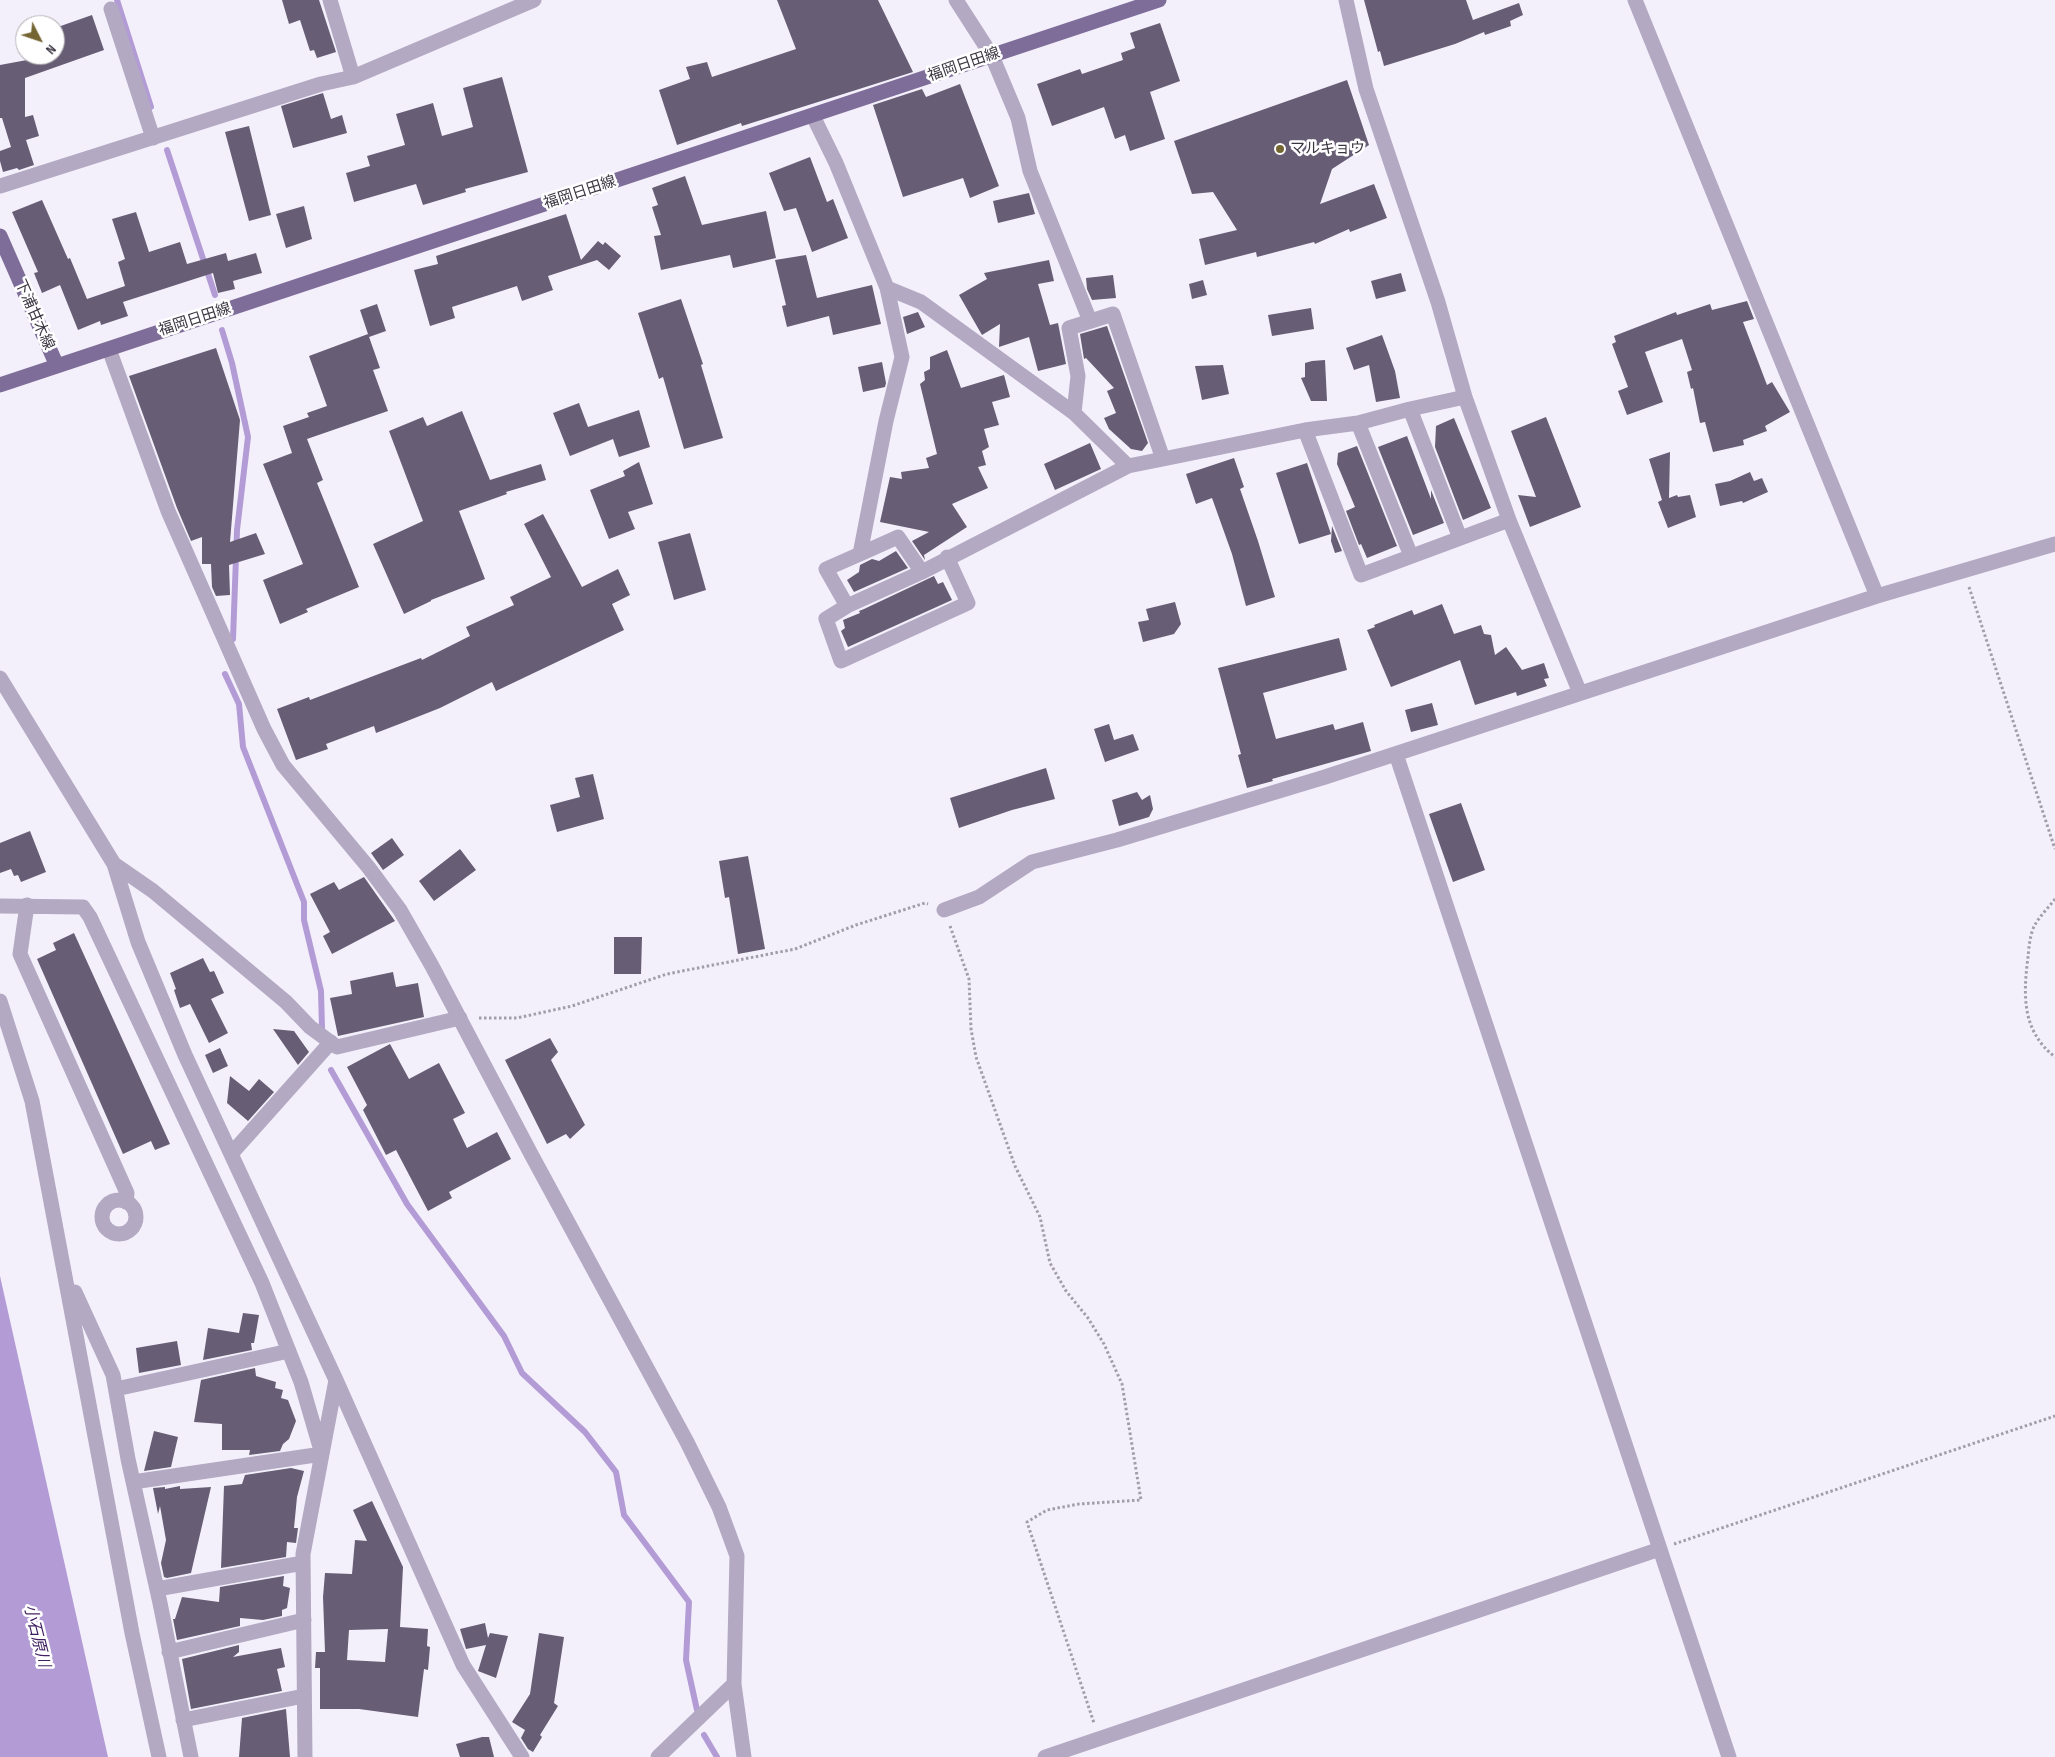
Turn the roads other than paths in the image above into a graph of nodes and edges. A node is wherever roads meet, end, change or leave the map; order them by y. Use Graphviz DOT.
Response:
graph roads {
  1 [pos="330,0"];
  2 [pos="534,0"];
  3 [pos="956,0"];
  4 [pos="1159,0"];
  5 [pos="1346,0"];
  6 [pos="1635,0"];
  7 [pos="111,9"];
  8 [pos="992,56"];
  9 [pos="353,77"];
  10 [pos="812,116"];
  11 [pos="153,138"];
  12 [pos="0,186"];
  13 [pos="0,236"];
  14 [pos="887,288"];
  15 [pos="1090,321"];
  16 [pos="109,348"];
  17 [pos="57,366"];
  18 [pos="0,385"];
  19 [pos="1464,398"];
  20 [pos="1410,409"];
  21 [pos="1074,413"];
  22 [pos="1358,423"];
  23 [pos="1305,430"];
  24 [pos="1163,459"];
  25 [pos="1128,466"];
  26 [pos="1509,520"];
  27 [pos="1460,538"];
  28 [pos="2055,544"];
  29 [pos="860,554"];
  30 [pos="1411,556"];
  31 [pos="947,557"];
  32 [pos="922,572"];
  33 [pos="1877,596"];
  34 [pos="847,606"];
  35 [pos="0,678"];
  36 [pos="1580,693"];
  37 [pos="1396,754"];
  38 [pos="114,864"];
  39 [pos="0,906"];
  40 [pos="27,906"];
  41 [pos="944,910"];
  42 [pos="0,1001"];
  43 [pos="460,1018"];
  44 [pos="331,1042"];
  45 [pos="231,1154"];
  46 [pos="126,1202"];
  47 [pos="66,1274"];
  48 [pos="288,1352"];
  49 [pos="336,1380"];
  50 [pos="116,1389"];
  51 [pos="322,1454"];
  52 [pos="134,1482"];
  53 [pos="1660,1549"];
  54 [pos="303,1563"];
  55 [pos="157,1589"];
  56 [pos="304,1620"];
  57 [pos="170,1652"];
  58 [pos="734,1684"];
  59 [pos="304,1696"];
  60 [pos="183,1720"];
  61 [pos="159,1757"];
  62 [pos="190,1757"];
  63 [pos="305,1757"];
  64 [pos="522,1757"];
  65 [pos="658,1757"];
  66 [pos="744,1757"];
  67 [pos="1045,1757"];
  68 [pos="1729,1757"];
  1 -- 9 [label="street"];
  2 -- 9 [label="street"];
  3 -- 8 [label="street"];
  4 -- 8 [label="main road, 福岡日田線"];
  5 -- 19 [label="street"];
  6 -- 33 [label="street"];
  7 -- 11 [label="street"];
  8 -- 10 [label="main road, 福岡日田線"];
  8 -- 15 [label="street"];
  9 -- 11 [label="street"];
  10 -- 14 [label="street"];
  10 -- 16 [label="main road, 福岡日田線"];
  11 -- 12 [label="street"];
  13 -- 17 [label="main road, 下浦甘木線"];
  14 -- 21 [label="street"];
  14 -- 29 [label="street"];
  15 -- 21 [label="street"];
  15 -- 24 [label="street"];
  16 -- 17 [label="main road, 福岡日田線"];
  16 -- 43 [label="street"];
  17 -- 18 [label="main road, 福岡日田線"];
  19 -- 20 [label="street"];
  19 -- 26 [label="street"];
  20 -- 22 [label="street"];
  20 -- 27 [label="street"];
  21 -- 25 [label="street"];
  22 -- 23 [label="street"];
  22 -- 30 [label="street"];
  23 -- 24 [label="street"];
  23 -- 30 [label="street"];
  24 -- 25 [label="street"];
  25 -- 31 [label="street"];
  26 -- 27 [label="street"];
  26 -- 36 [label="street"];
  27 -- 30 [label="street"];
  28 -- 33 [label="street"];
  29 -- 32 [label="street"];
  29 -- 34 [label="street"];
  31 -- 32 [label="street"];
  31 -- 34 [label="street"];
  32 -- 34 [label="street"];
  33 -- 36 [label="street"];
  35 -- 38 [label="street"];
  36 -- 37 [label="street"];
  37 -- 41 [label="street"];
  37 -- 53 [label="street"];
  38 -- 44 [label="street"];
  38 -- 45 [label="street"];
  39 -- 40 [label="street"];
  40 -- 46 [label="street"];
  40 -- 48 [label="street"];
  42 -- 47 [label="street"];
  43 -- 44 [label="street"];
  43 -- 58 [label="street"];
  44 -- 45 [label="street"];
  45 -- 49 [label="street"];
  47 -- 50 [label="street"];
  47 -- 61 [label="street"];
  48 -- 50 [label="street"];
  48 -- 51 [label="street"];
  49 -- 51 [label="street"];
  49 -- 64 [label="street"];
  50 -- 52 [label="street"];
  51 -- 52 [label="street"];
  51 -- 54 [label="street"];
  52 -- 55 [label="street"];
  53 -- 67 [label="street"];
  53 -- 68 [label="street"];
  54 -- 55 [label="street"];
  54 -- 56 [label="street"];
  55 -- 57 [label="street"];
  56 -- 57 [label="street"];
  56 -- 59 [label="street"];
  57 -- 60 [label="street"];
  58 -- 65 [label="street"];
  58 -- 66 [label="street"];
  59 -- 60 [label="street"];
  59 -- 63 [label="street"];
  60 -- 62 [label="street"];
}
